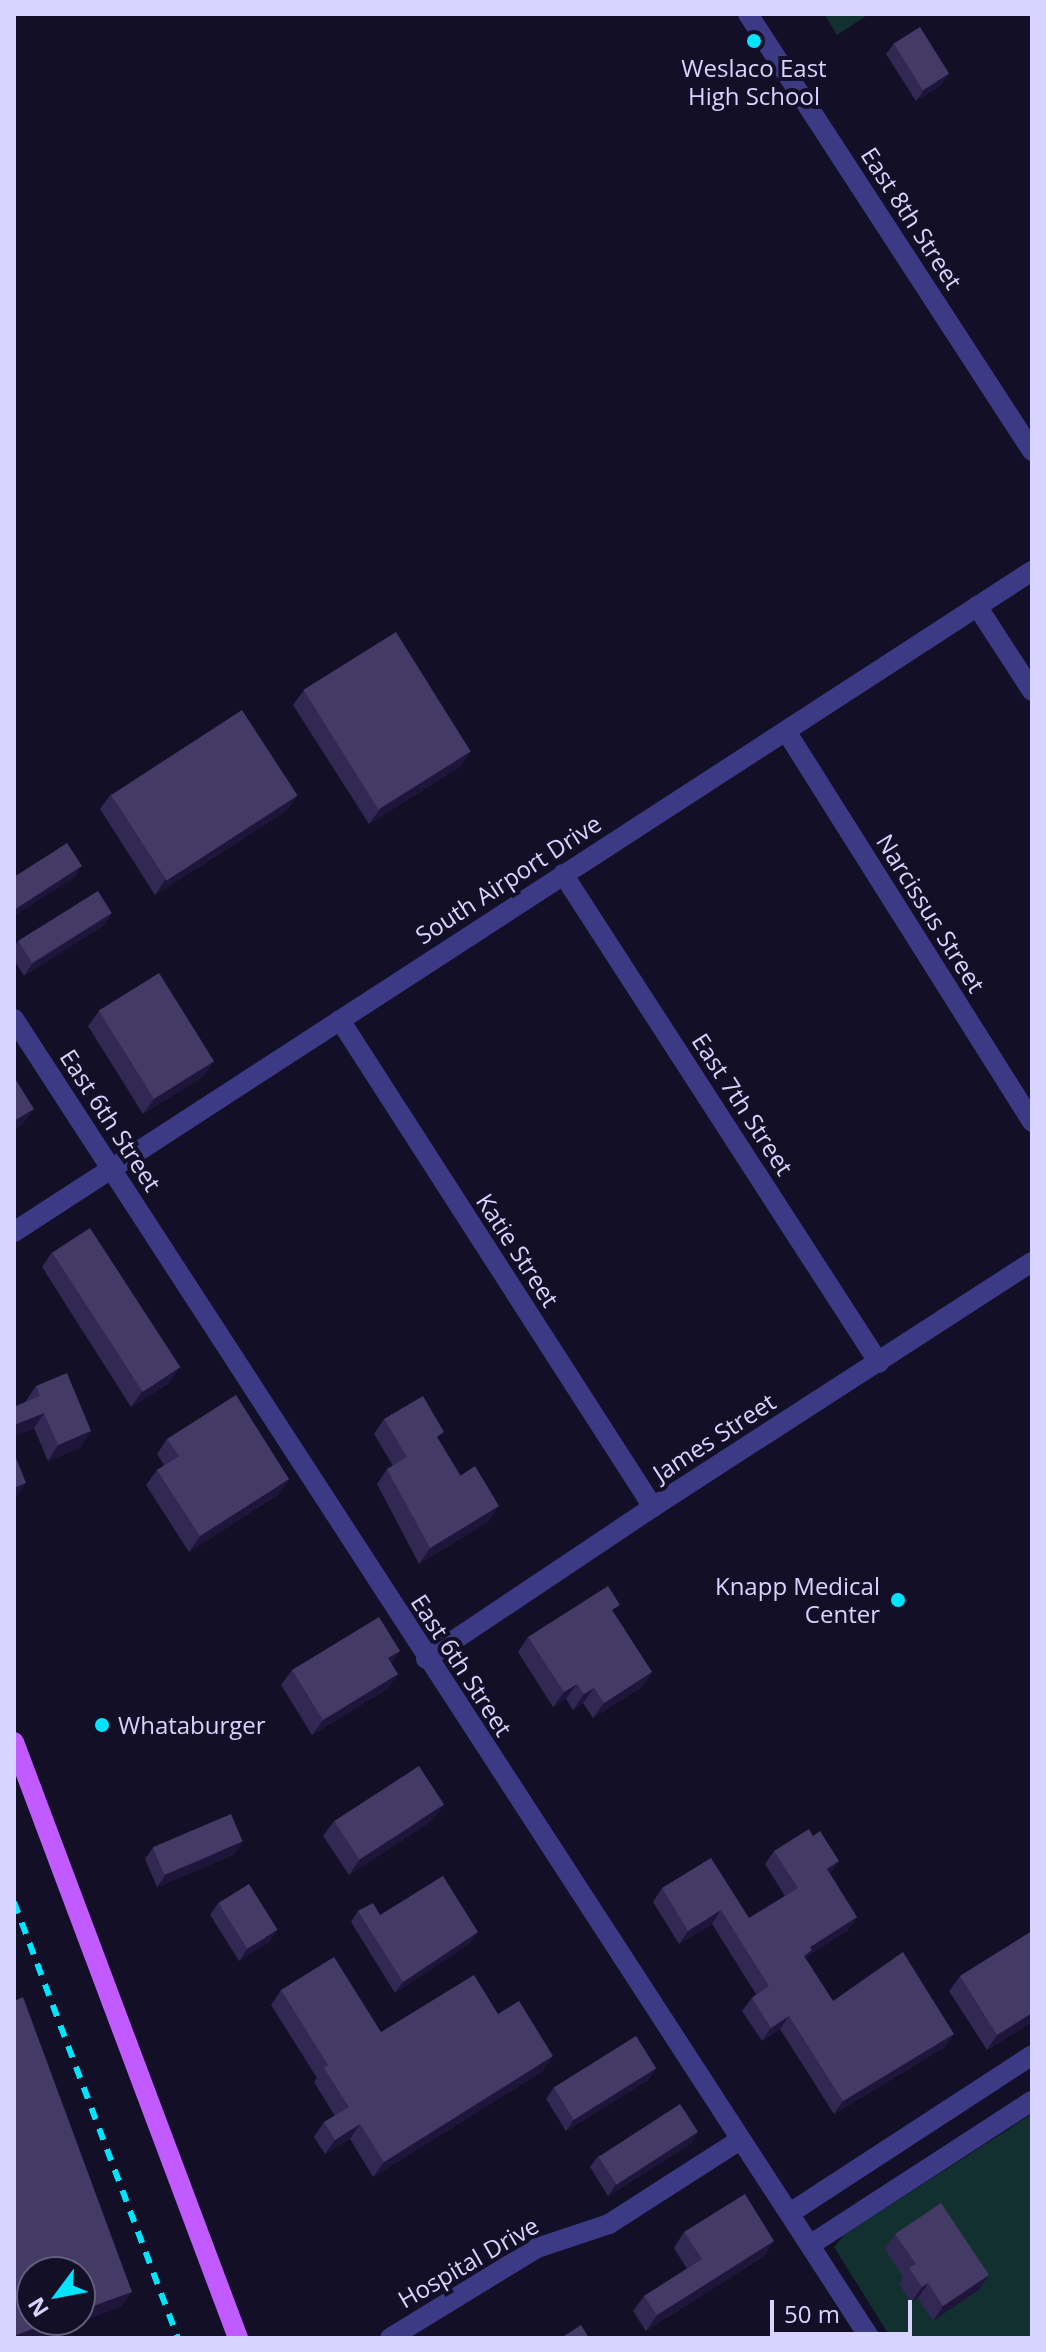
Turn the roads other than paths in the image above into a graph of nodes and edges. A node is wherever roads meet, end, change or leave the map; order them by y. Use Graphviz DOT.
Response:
graph roads {
  1 [pos="748,14"];
  2 [pos="1032,451"];
  3 [pos="1032,571"];
  4 [pos="977,606"];
  5 [pos="1032,691"];
  6 [pos="786,731"];
  7 [pos="563,874"];
  8 [pos="14,1019"];
  9 [pos="340,1020"];
  10 [pos="1032,1122"];
  11 [pos="111,1167"];
  12 [pos="14,1232"];
  13 [pos="1032,1262"];
  14 [pos="879,1363"];
  15 [pos="653,1507"];
  16 [pos="426,1659"];
  17 [pos="14,1742"];
  18 [pos="1032,2055"];
  19 [pos="1032,2101"];
  20 [pos="740,2140"];
  21 [pos="790,2213"];
  22 [pos="810,2245"];
  23 [pos="238,2338"];
  24 [pos="390,2338"];
  25 [pos="870,2338"];
  1 -- 2 [label="street, East 8th Street"];
  3 -- 4 [label="street, South Airport Drive"];
  4 -- 5 [label="street"];
  4 -- 6 [label="street, South Airport Drive"];
  6 -- 7 [label="street, South Airport Drive"];
  6 -- 10 [label="street, Narcissus Street"];
  7 -- 9 [label="street, South Airport Drive"];
  7 -- 14 [label="street, East 7th Street"];
  8 -- 11 [label="street, East 6th Street"];
  9 -- 11 [label="street, South Airport Drive"];
  9 -- 15 [label="street, Katie Street"];
  11 -- 12 [label="street, South Airport Drive"];
  11 -- 16 [label="street, East 6th Street"];
  13 -- 14 [label="street, James Street"];
  14 -- 15 [label="street, James Street"];
  15 -- 16 [label="street, James Street"];
  16 -- 20 [label="street, East 6th Street"];
  17 -- 23 [label="main road"];
  18 -- 21 [label="street"];
  19 -- 22 [label="street"];
  20 -- 21 [label="street, East 6th Street"];
  20 -- 24 [label="street, Hospital Drive"];
  21 -- 22 [label="street, East 6th Street"];
  22 -- 25 [label="street, East 6th Street"];
}
